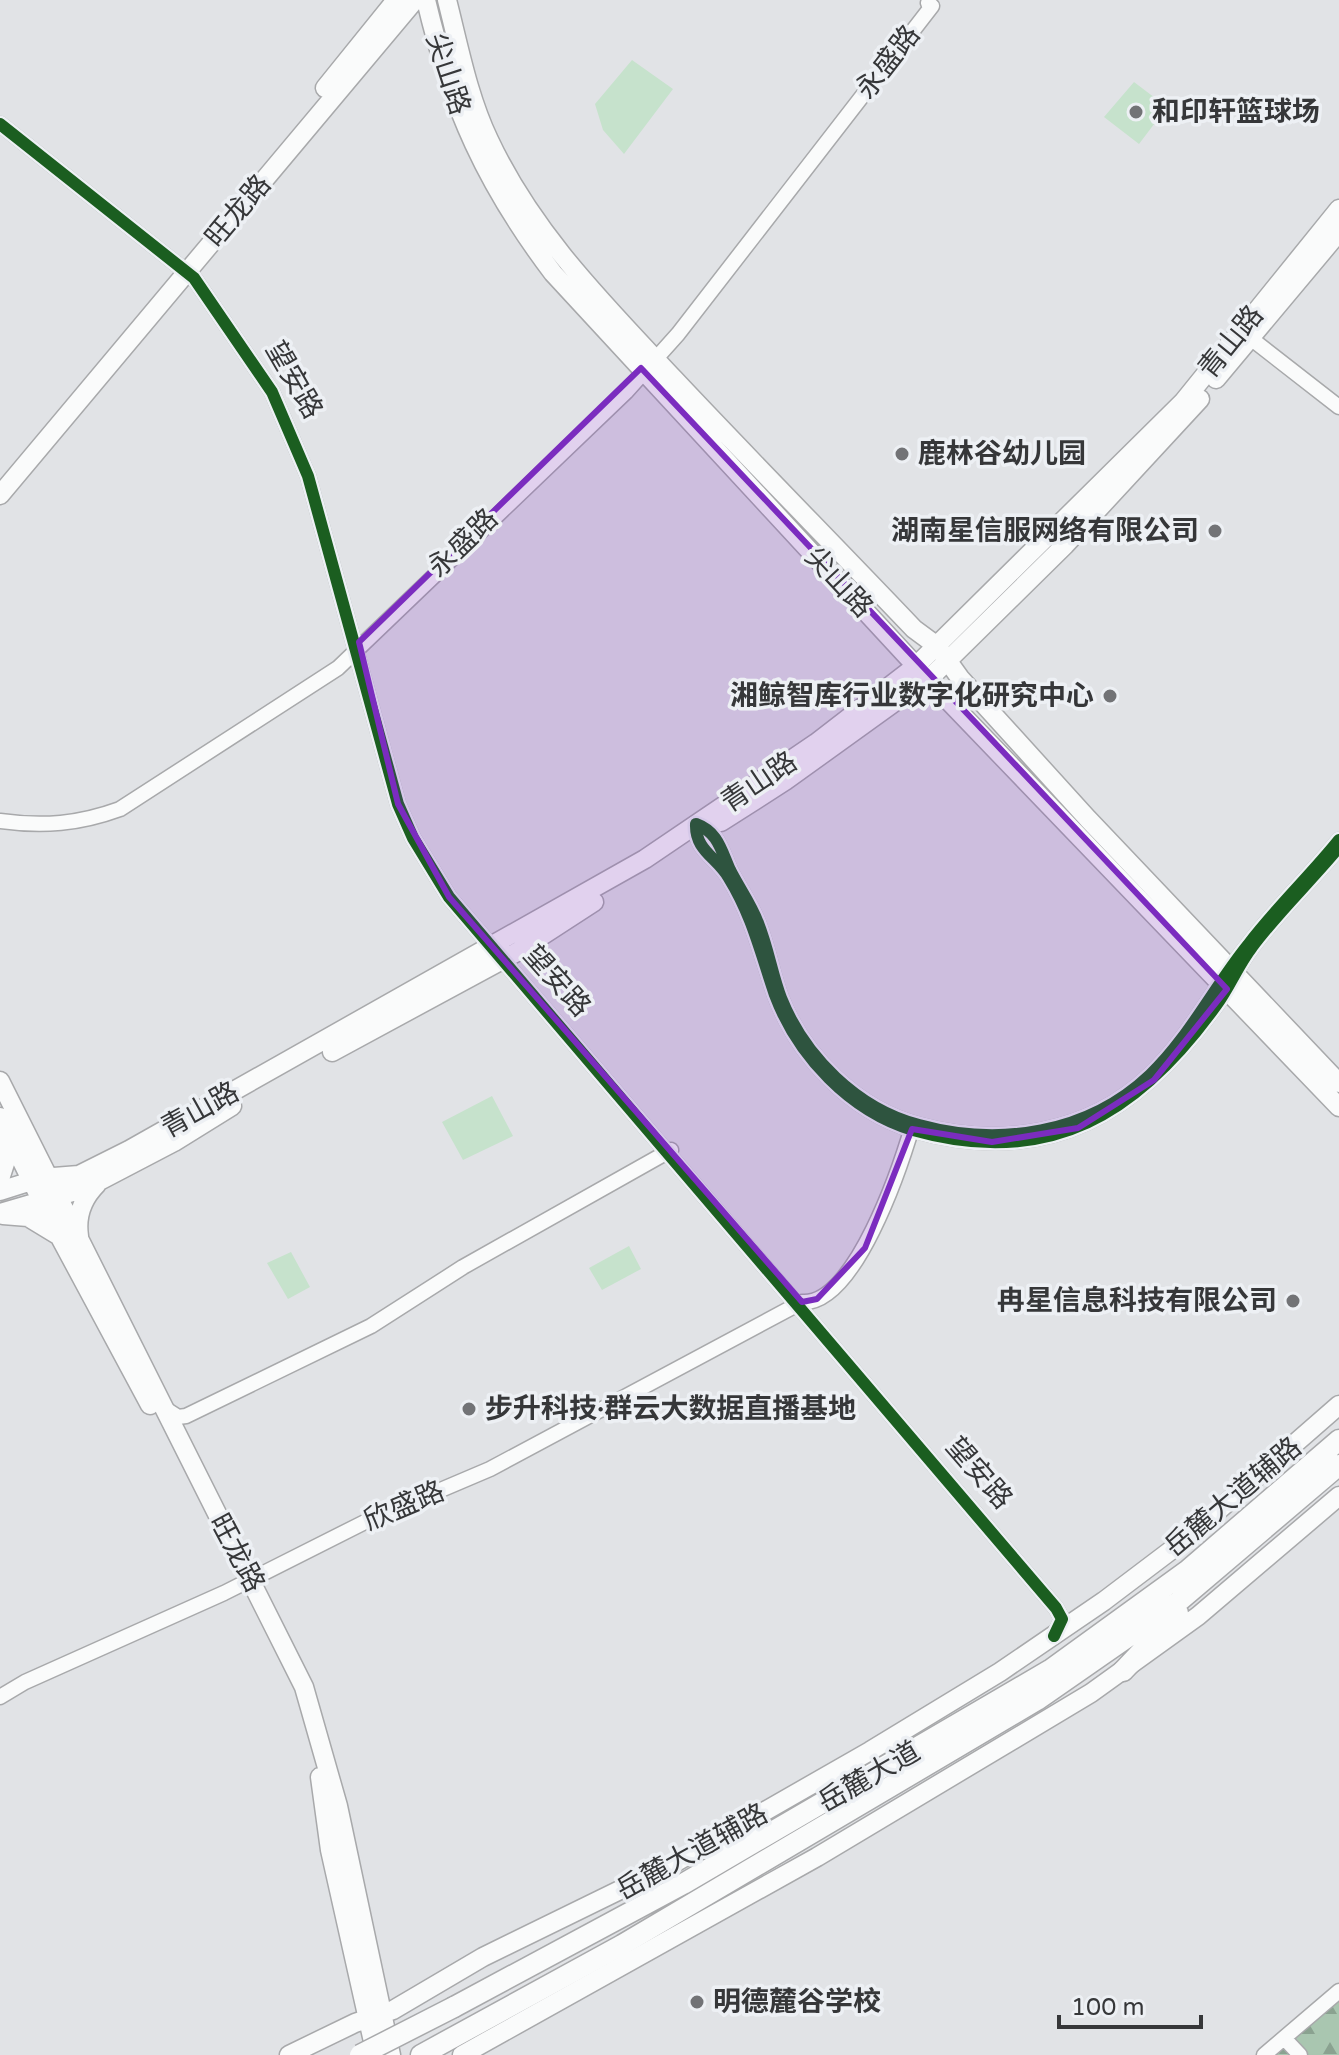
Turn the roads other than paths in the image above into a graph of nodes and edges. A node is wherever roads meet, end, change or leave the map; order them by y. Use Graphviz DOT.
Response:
graph roads {
  1 [pos="396,0"];
  2 [pos="415,0"];
  3 [pos="426,0"];
  4 [pos="447,0"];
  5 [pos="0,124"];
  6 [pos="1339,209"];
  7 [pos="1339,232"];
  8 [pos="185,266"];
  9 [pos="1248,332"];
  10 [pos="648,364"];
  11 [pos="1339,404"];
  12 [pos="0,478"];
  13 [pos="0,495"];
  14 [pos="357,647"];
  15 [pos="943,653"];
  16 [pos="922,672"];
  17 [pos="0,818"];
  18 [pos="700,830"];
  19 [pos="1339,840"];
  20 [pos="1339,847"];
  21 [pos="498,954"];
  22 [pos="1228,979"];
  23 [pos="0,1081"];
  24 [pos="1339,1083"];
  25 [pos="1339,1107"];
  26 [pos="3,1123"];
  27 [pos="910,1126"];
  28 [pos="33,1145"];
  29 [pos="671,1152"];
  30 [pos="103,1172"];
  31 [pos="40,1178"];
  32 [pos="0,1179"];
  33 [pos="0,1191"];
  34 [pos="49,1198"];
  35 [pos="0,1214"];
  36 [pos="73,1246"];
  37 [pos="798,1301"];
  38 [pos="162,1405"];
  39 [pos="1339,1405"];
  40 [pos="1339,1423"];
  41 [pos="179,1440"];
  42 [pos="1339,1440"];
  43 [pos="1339,1465"];
  44 [pos="1293,1480"];
  45 [pos="1339,1496"];
  46 [pos="1226,1564"];
  47 [pos="245,1580"];
  48 [pos="1090,1611"];
  49 [pos="1054,1636"];
  50 [pos="1123,1671"];
  51 [pos="0,1694"];
  52 [pos="794,1821"];
  53 [pos="710,1844"];
  54 [pos="1339,1991"];
  55 [pos="375,2016"];
  56 [pos="1284,2038"];
  57 [pos="289,2055"];
  58 [pos="360,2055"];
  59 [pos="376,2055"];
  60 [pos="391,2055"];
  61 [pos="421,2055"];
  62 [pos="462,2055"];
  63 [pos="1264,2055"];
  64 [pos="1300,2055"];
  1 -- 8 [label="main road, 旺龙路"];
  2 -- 8 [label="main road, 旺龙路"];
  3 -- 10 [label="main road, 尖山路"];
  4 -- 10 [label="main road, 尖山路"];
  5 -- 8 [label="street, 望安路"];
  6 -- 9 [label="main road, 青山路"];
  7 -- 9 [label="main road, 青山路"];
  8 -- 12 [label="main road, 旺龙路"];
  8 -- 13 [label="main road, 旺龙路"];
  8 -- 14 [label="street, 望安路"];
  9 -- 11 [label="street"];
  9 -- 15 [label="main road, 青山路"];
  10 -- 10 [label="street, 永盛路"];
  10 -- 14 [label="street, 永盛路"];
  10 -- 15 [label="main road, 尖山路"];
  10 -- 16 [label="main road, 尖山路"];
  14 -- 17 [label="street, 永盛路"];
  14 -- 21 [label="street, 望安路"];
  15 -- 16 [label="main road, 青山路"];
  15 -- 22 [label="main road, 尖山路"];
  16 -- 18 [label="main road, 青山路"];
  16 -- 22 [label="main road, 尖山路"];
  18 -- 21 [label="main road, 青山路"];
  18 -- 27 [label="street"];
  19 -- 22 [label="street"];
  20 -- 22 [label="street"];
  21 -- 29 [label="street, 望安路"];
  21 -- 30 [label="main road, 青山路"];
  22 -- 24 [label="main road, 尖山路"];
  22 -- 25 [label="main road, 尖山路"];
  22 -- 27 [label="street"];
  23 -- 28 [label="main road, 旺龙路"];
  26 -- 31 [label="main road, 旺龙路"];
  26 -- 32 [label="main road"];
  27 -- 37 [label="street, 欣盛路"];
  28 -- 30 [label="main road"];
  28 -- 31 [label="main road, 旺龙路"];
  29 -- 37 [label="street, 望安路"];
  29 -- 38 [label="street"];
  29 -- 41 [label="street"];
  30 -- 31 [label="main road, 青山路"];
  30 -- 34 [label="main road, 青山路"];
  30 -- 36 [label="main road"];
  31 -- 33 [label="main road, 青山路"];
  31 -- 34 [label="main road, 旺龙路"];
  34 -- 35 [label="main road, 青山路"];
  34 -- 36 [label="main road, 旺龙路"];
  35 -- 36 [label="main road"];
  36 -- 38 [label="main road, 旺龙路"];
  36 -- 47 [label="main road, 旺龙路"];
  37 -- 47 [label="street, 欣盛路"];
  37 -- 48 [label="street, 望安路"];
  37 -- 49 [label="street, 望安路"];
  38 -- 41 [label="main road, 旺龙路"];
  39 -- 48 [label="main road, 岳麓大道辅路"];
  40 -- 44 [label="highway"];
  41 -- 47 [label="main road, 旺龙路"];
  42 -- 44 [label="highway, 岳麓大道"];
  43 -- 46 [label="highway, 岳麓大道"];
  44 -- 52 [label="highway, 岳麓大道"];
  45 -- 50 [label="main road"];
  46 -- 50 [label="highway"];
  46 -- 61 [label="highway, 岳麓大道"];
  47 -- 51 [label="street, 欣盛路"];
  47 -- 55 [label="main road, 旺龙路"];
  48 -- 49 [label="main road, 岳麓大道辅路"];
  49 -- 53 [label="main road, 岳麓大道辅路"];
  50 -- 62 [label="main road"];
  52 -- 53 [label="highway"];
  52 -- 58 [label="highway, 岳麓大道, bridge"];
  53 -- 55 [label="main road, 岳麓大道辅路"];
  54 -- 56 [label="street"];
  55 -- 57 [label="main road, 岳麓大道辅路"];
  55 -- 59 [label="main road, 旺龙路"];
  55 -- 60 [label="main road, 旺龙路"];
  56 -- 63 [label="street"];
  56 -- 64 [label="street"];
}
